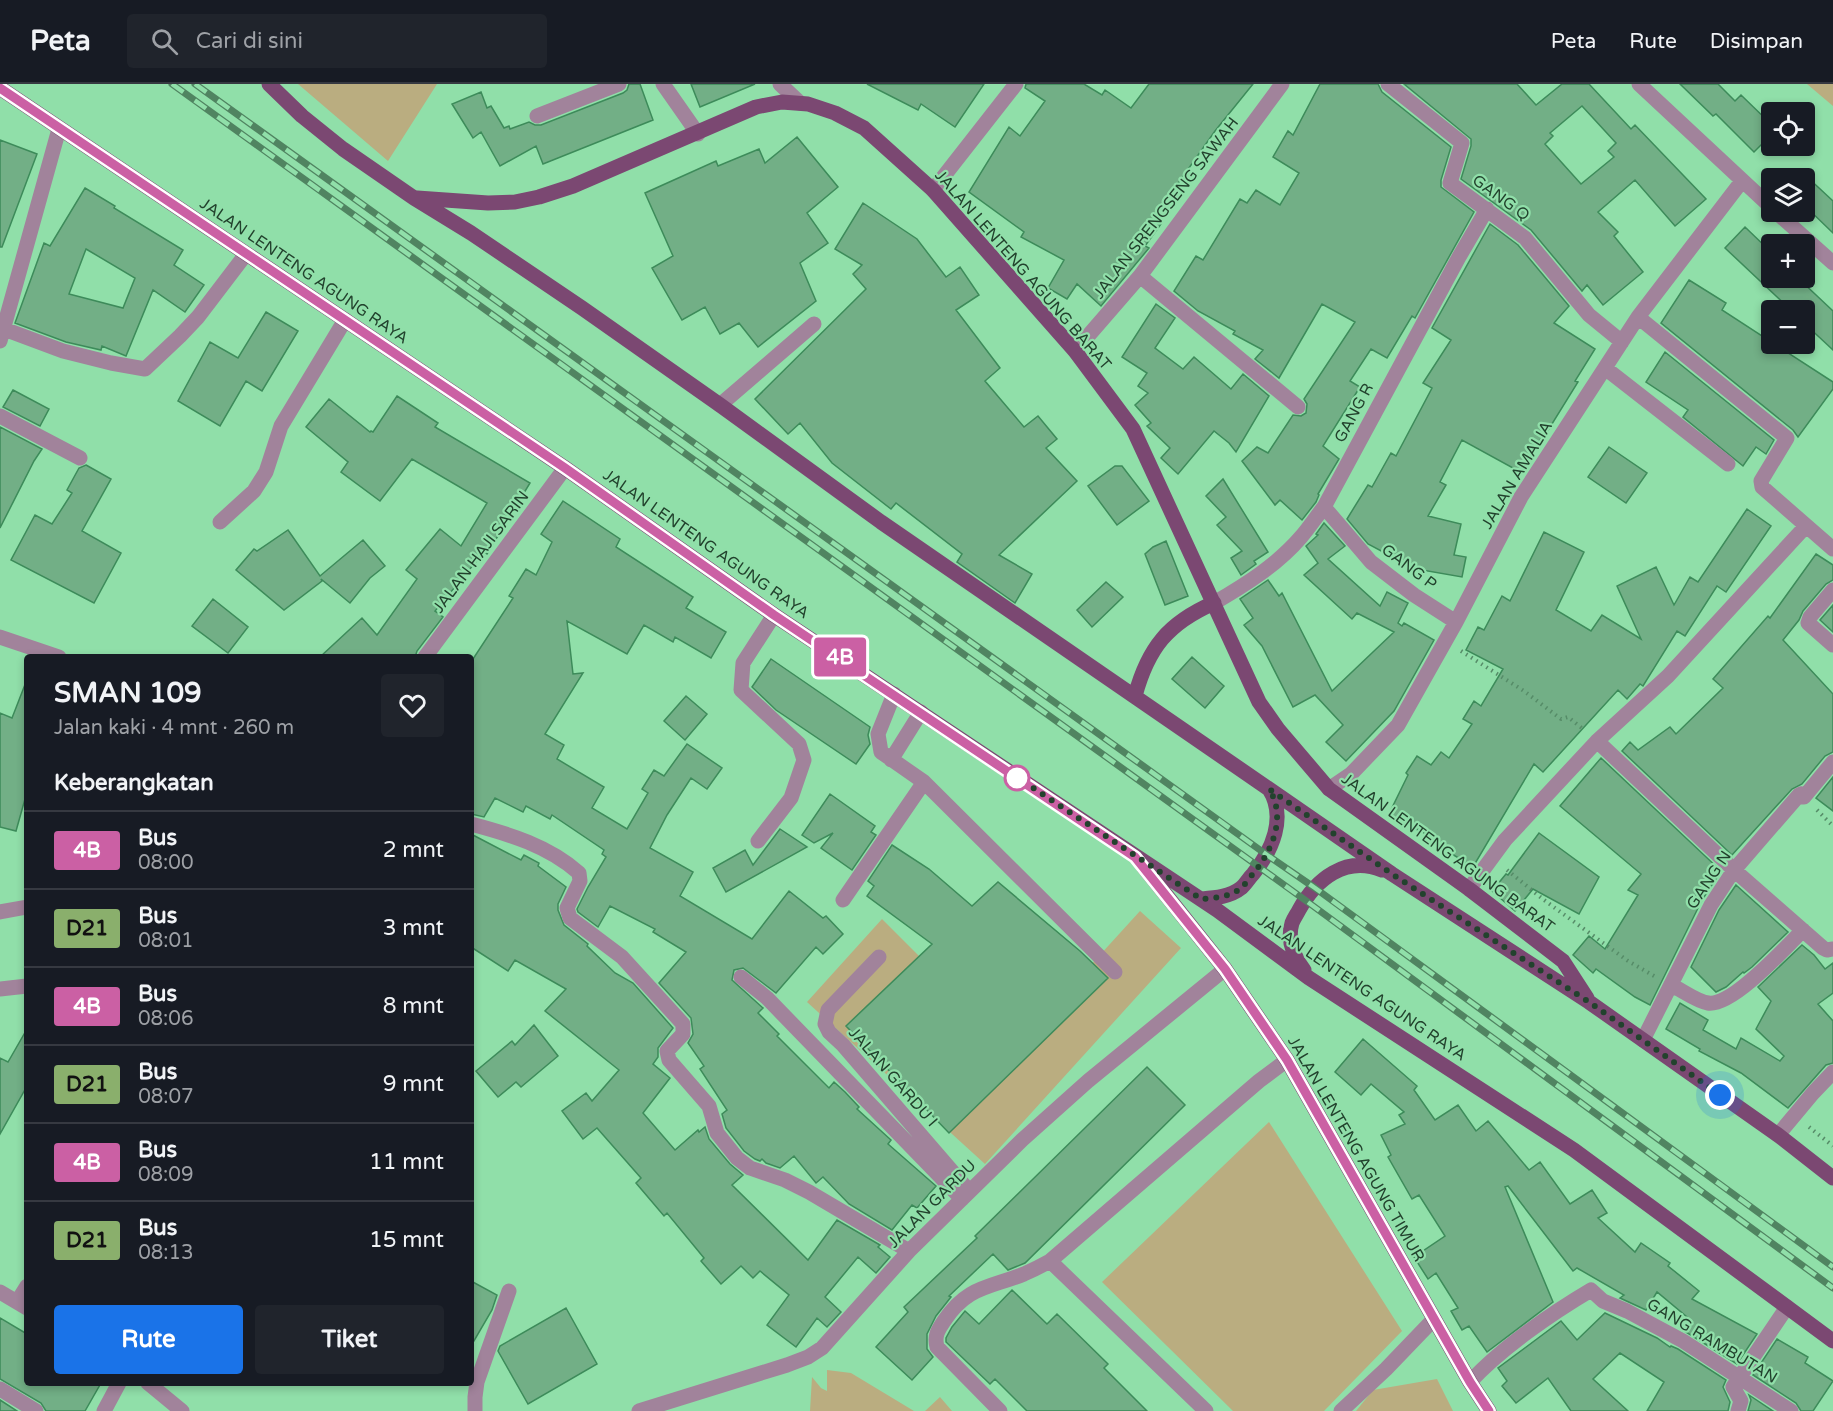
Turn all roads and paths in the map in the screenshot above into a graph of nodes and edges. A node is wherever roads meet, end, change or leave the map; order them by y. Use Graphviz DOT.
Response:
graph roads {
  1 [pos="269,84"];
  2 [pos="619,84"];
  3 [pos="663,84"];
  4 [pos="780,84"];
  5 [pos="1016,84"];
  6 [pos="1389,84"];
  7 [pos="1640,84"];
  8 [pos="1280,85"];
  9 [pos="0,88"];
  10 [pos="800,103"];
  11 [pos="537,116"];
  12 [pos="59,129"];
  13 [pos="698,134"];
  14 [pos="1742,182"];
  15 [pos="933,190"];
  16 [pos="414,198"];
  17 [pos="1761,198"];
  18 [pos="1487,209"];
  19 [pos="1787,222"];
  20 [pos="246,254"];
  21 [pos="1833,262"];
  22 [pos="1140,276"];
  23 [pos="1638,317"];
  24 [pos="345,320"];
  25 [pos="814,324"];
  26 [pos="2,335"];
  27 [pos="1622,342"];
  28 [pos="1075,351"];
  29 [pos="1605,368"];
  30 [pos="720,405"];
  31 [pos="1298,407"];
  32 [pos="0,416"];
  33 [pos="80,458"];
  34 [pos="1728,464"];
  35 [pos="565,468"];
  36 [pos="1324,507"];
  37 [pos="220,522"];
  38 [pos="1806,526"];
  39 [pos="1833,549"];
  40 [pos="1833,590"];
  41 [pos="1214,603"];
  42 [pos="774,615"];
  43 [pos="1456,622"];
  44 [pos="0,637"];
  45 [pos="1445,640"];
  46 [pos="1833,645"];
  47 [pos="50,654"];
  48 [pos="427,654"];
  49 [pos="894,694"];
  50 [pos="1135,696"];
  51 [pos="921,712"];
  52 [pos="1597,741"];
  53 [pos="891,760"];
  54 [pos="1833,762"];
  55 [pos="924,782"];
  56 [pos="1269,789"];
  57 [pos="1329,789"];
  58 [pos="474,825"];
  59 [pos="758,841"];
  60 [pos="1135,857"];
  61 [pos="1492,858"];
  62 [pos="1734,870"];
  63 [pos="1392,874"];
  64 [pos="1469,889"];
  65 [pos="1201,899"];
  66 [pos="843,900"];
  67 [pos="24,908"];
  68 [pos="0,912"];
  69 [pos="1803,930"];
  70 [pos="1833,949"];
  71 [pos="879,957"];
  72 [pos="1225,969"];
  73 [pos="1115,972"];
  74 [pos="741,977"];
  75 [pos="1309,978"];
  76 [pos="1671,984"];
  77 [pos="24,986"];
  78 [pos="0,989"];
  79 [pos="1589,1002"];
  80 [pos="1643,1041"];
  81 [pos="1287,1060"];
  82 [pos="1833,1072"];
  83 [pos="1794,1116"];
  84 [pos="1778,1135"];
  85 [pos="1833,1146"];
  86 [pos="1833,1178"];
  87 [pos="965,1195"];
  88 [pos="909,1251"];
  89 [pos="1050,1262"];
  90 [pos="508,1291"];
  91 [pos="0,1292"];
  92 [pos="22,1305"];
  93 [pos="1787,1308"];
  94 [pos="1434,1319"];
  95 [pos="1833,1341"];
  96 [pos="1739,1377"];
  97 [pos="1470,1382"];
  98 [pos="117,1386"];
  99 [pos="152,1386"];
  100 [pos="0,1389"];
  101 [pos="36,1411"];
  102 [pos="104,1411"];
  103 [pos="182,1411"];
  104 [pos="475,1411"];
  105 [pos="639,1411"];
  106 [pos="1000,1411"];
  107 [pos="1206,1411"];
  108 [pos="1341,1411"];
  109 [pos="1489,1411"];
  110 [pos="1738,1411"];
  111 [pos="1791,1411"];
  1 -- 16 [label="main road"];
  2 -- 11 [label="street"];
  3 -- 13 [label="street"];
  4 -- 10 [label="street"];
  5 -- 15 [label="street"];
  6 -- 18 [label="street, GANG Q"];
  7 -- 14 [label="street"];
  8 -- 22 [label="street, JALAN SRENGSENG SAWAH"];
  9 -- 12 [label="main road, JALAN LENTENG AGUNG RAYA"];
  10 -- 13 [label="main road, JALAN LENTENG AGUNG BARAT"];
  10 -- 15 [label="main road, JALAN LENTENG AGUNG BARAT"];
  12 -- 20 [label="main road, JALAN LENTENG AGUNG RAYA"];
  12 -- 26 [label="street"];
  13 -- 16 [label="main road, JALAN LENTENG AGUNG BARAT"];
  14 -- 17 [label="street"];
  14 -- 23 [label="street, JALAN AMALIA"];
  15 -- 28 [label="main road, JALAN LENTENG AGUNG BARAT"];
  16 -- 30 [label="main road"];
  18 -- 27 [label="street, GANG Q"];
  18 -- 36 [label="street, GANG R"];
  19 -- 21 [label="street"];
  20 -- 24 [label="main road, JALAN LENTENG AGUNG RAYA"];
  20 -- 26 [label="street"];
  22 -- 28 [label="street, JALAN SRENGSENG SAWAH"];
  22 -- 31 [label="street"];
  23 -- 27 [label="street, JALAN AMALIA"];
  23 -- 38 [label="street"];
  24 -- 35 [label="main road, JALAN LENTENG AGUNG RAYA"];
  24 -- 37 [label="street"];
  25 -- 30 [label="street"];
  27 -- 29 [label="street, JALAN AMALIA"];
  28 -- 41 [label="main road, JALAN LENTENG AGUNG BARAT"];
  29 -- 34 [label="street"];
  29 -- 43 [label="street, JALAN AMALIA"];
  30 -- 50 [label="main road"];
  32 -- 33 [label="street"];
  35 -- 42 [label="main road, JALAN LENTENG AGUNG RAYA"];
  35 -- 48 [label="street, JALAN HAJI SARIN"];
  36 -- 41 [label="street, GANG R"];
  36 -- 43 [label="street, GANG P"];
  38 -- 39 [label="street"];
  38 -- 52 [label="street"];
  40 -- 46 [label="street"];
  41 -- 50 [label="main road"];
  41 -- 57 [label="main road, JALAN LENTENG AGUNG BARAT"];
  42 -- 49 [label="main road, JALAN LENTENG AGUNG RAYA"];
  42 -- 59 [label="street"];
  43 -- 45 [label="street, JALAN AMALIA"];
  44 -- 47 [label="street"];
  45 -- 52 [label="path"];
  45 -- 57 [label="street, JALAN AMALIA"];
  49 -- 51 [label="main road, JALAN LENTENG AGUNG RAYA"];
  49 -- 53 [label="street"];
  50 -- 56 [label="main road"];
  51 -- 53 [label="street"];
  51 -- 60 [label="main road, JALAN LENTENG AGUNG RAYA"];
  52 -- 61 [label="street"];
  52 -- 62 [label="street"];
  53 -- 55 [label="street"];
  54 -- 62 [label="street, GANG N"];
  55 -- 66 [label="street"];
  55 -- 73 [label="street"];
  56 -- 63 [label="main road"];
  56 -- 65 [label="main road"];
  57 -- 64 [label="main road, JALAN LENTENG AGUNG BARAT"];
  58 -- 88 [label="street"];
  60 -- 65 [label="main road, JALAN LENTENG AGUNG RAYA"];
  60 -- 72 [label="main road, JALAN LENTENG AGUNG TIMUR"];
  61 -- 64 [label="street"];
  61 -- 76 [label="path"];
  62 -- 69 [label="street"];
  62 -- 76 [label="street, GANG N"];
  63 -- 75 [label="main road"];
  63 -- 79 [label="main road"];
  64 -- 79 [label="main road, JALAN LENTENG AGUNG BARAT"];
  65 -- 75 [label="main road, JALAN LENTENG AGUNG RAYA"];
  67 -- 68 [label="street"];
  69 -- 70 [label="street"];
  69 -- 76 [label="street"];
  71 -- 87 [label="street, JALAN GARDU I"];
  72 -- 81 [label="main road, JALAN LENTENG AGUNG TIMUR"];
  72 -- 87 [label="street, JALAN GARDU"];
  74 -- 87 [label="street"];
  75 -- 93 [label="main road, JALAN LENTENG AGUNG RAYA"];
  76 -- 80 [label="street, GANG N"];
  77 -- 78 [label="street"];
  79 -- 80 [label="main road"];
  80 -- 84 [label="main road"];
  81 -- 89 [label="street"];
  81 -- 94 [label="main road, JALAN LENTENG AGUNG TIMUR"];
  82 -- 83 [label="street"];
  83 -- 84 [label="street"];
  83 -- 85 [label="path"];
  84 -- 86 [label="main road"];
  87 -- 88 [label="street, JALAN GARDU"];
  88 -- 105 [label="street, JALAN GARDU"];
  89 -- 106 [label="street"];
  89 -- 107 [label="street"];
  90 -- 104 [label="street"];
  91 -- 92 [label="street"];
  93 -- 95 [label="main road, JALAN LENTENG AGUNG RAYA"];
  93 -- 96 [label="street"];
  94 -- 97 [label="main road, JALAN LENTENG AGUNG TIMUR"];
  94 -- 108 [label="street"];
  96 -- 97 [label="street, GANG RAMBUTAN"];
  96 -- 110 [label="street"];
  96 -- 111 [label="street, GANG RAMBUTAN"];
  97 -- 109 [label="main road, JALAN LENTENG AGUNG TIMUR"];
  98 -- 102 [label="street"];
  99 -- 103 [label="street"];
  100 -- 101 [label="street"];
}
